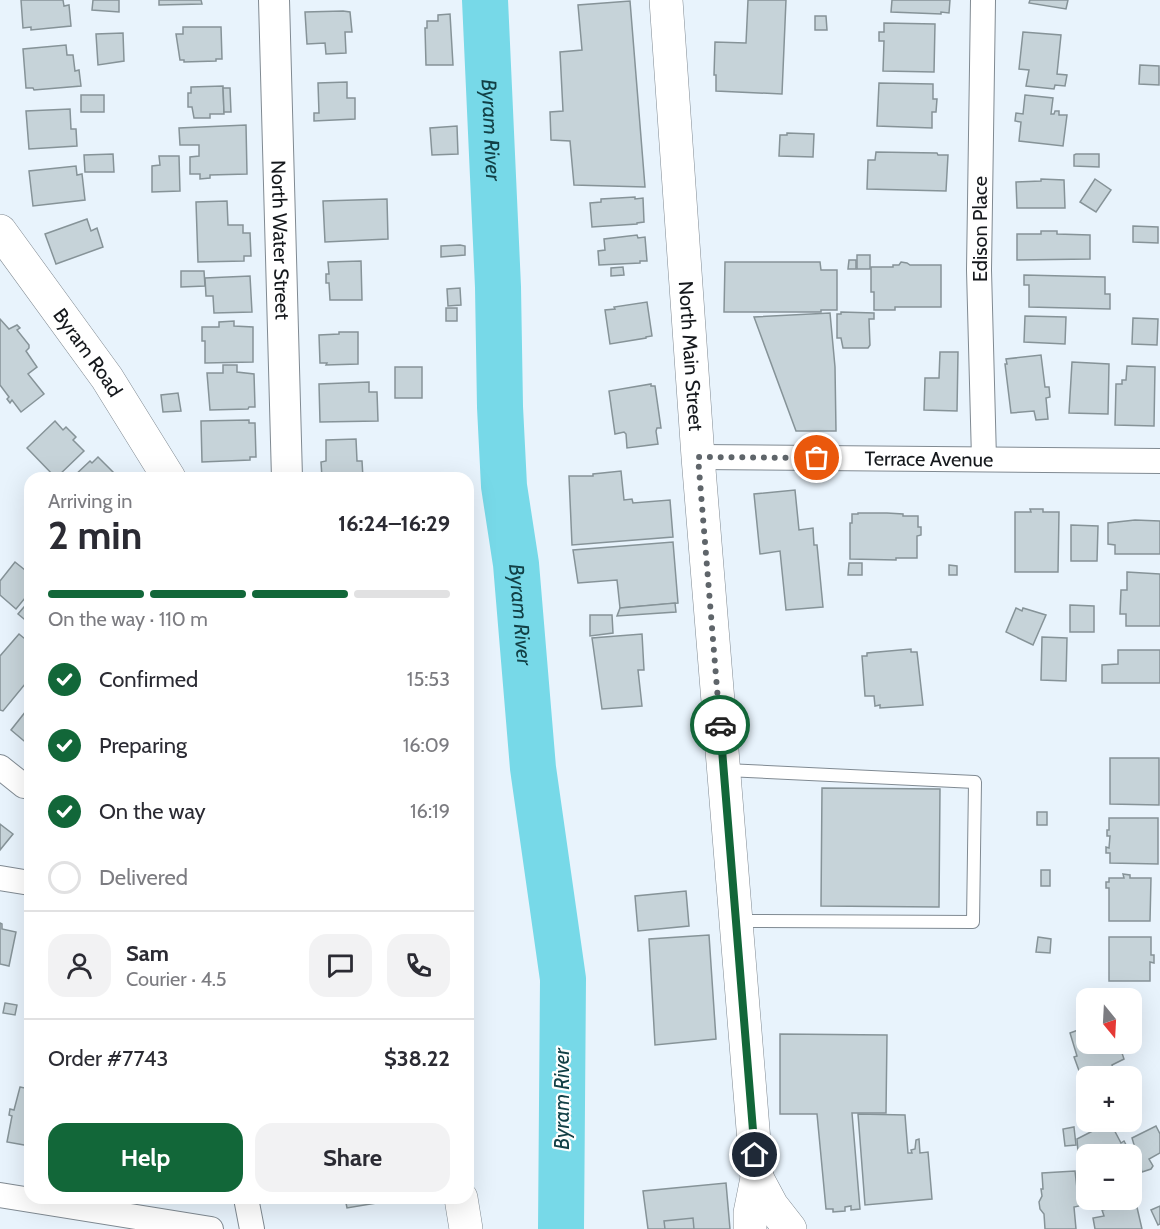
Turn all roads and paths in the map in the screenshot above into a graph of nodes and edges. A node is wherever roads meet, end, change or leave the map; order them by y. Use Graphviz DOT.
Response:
graph roads {
  1 [pos="274,0"];
  2 [pos="666,0"];
  3 [pos="983,0"];
  4 [pos="0,231"];
  5 [pos="698,457"];
  6 [pos="984,459"];
  7 [pos="1160,461"];
  8 [pos="165,472"];
  9 [pos="286,472"];
  10 [pos="0,767"];
  11 [pos="724,770"];
  12 [pos="24,786"];
  13 [pos="0,878"];
  14 [pos="24,882"];
  15 [pos="736,921"];
  16 [pos="757,1178"];
  17 [pos="0,1195"];
  18 [pos="24,1199"];
  19 [pos="56,1204"];
  20 [pos="247,1204"];
  21 [pos="462,1204"];
  22 [pos="212,1229"];
  23 [pos="252,1229"];
  24 [pos="466,1229"];
  25 [pos="750,1229"];
  26 [pos="790,1229"];
  1 -- 9 [label="street, North Water Street"];
  2 -- 5 [label="main road, North Main Street"];
  3 -- 6 [label="street, Edison Place"];
  4 -- 8 [label="main road, Byram Road"];
  5 -- 6 [label="street, Terrace Avenue"];
  5 -- 11 [label="main road, North Main Street"];
  6 -- 7 [label="street, Terrace Avenue"];
  10 -- 12 [label="street"];
  11 -- 15 [label="main road, North Main Street"];
  11 -- 15 [label="lane"];
  13 -- 14 [label="street"];
  15 -- 16 [label="main road, North Main Street"];
  16 -- 25 [label="main road, North Main Street"];
  16 -- 26 [label="main road, North Main Street"];
  17 -- 18 [label="street"];
  19 -- 22 [label="street"];
  20 -- 23 [label="street"];
  21 -- 24 [label="main road"];
}
